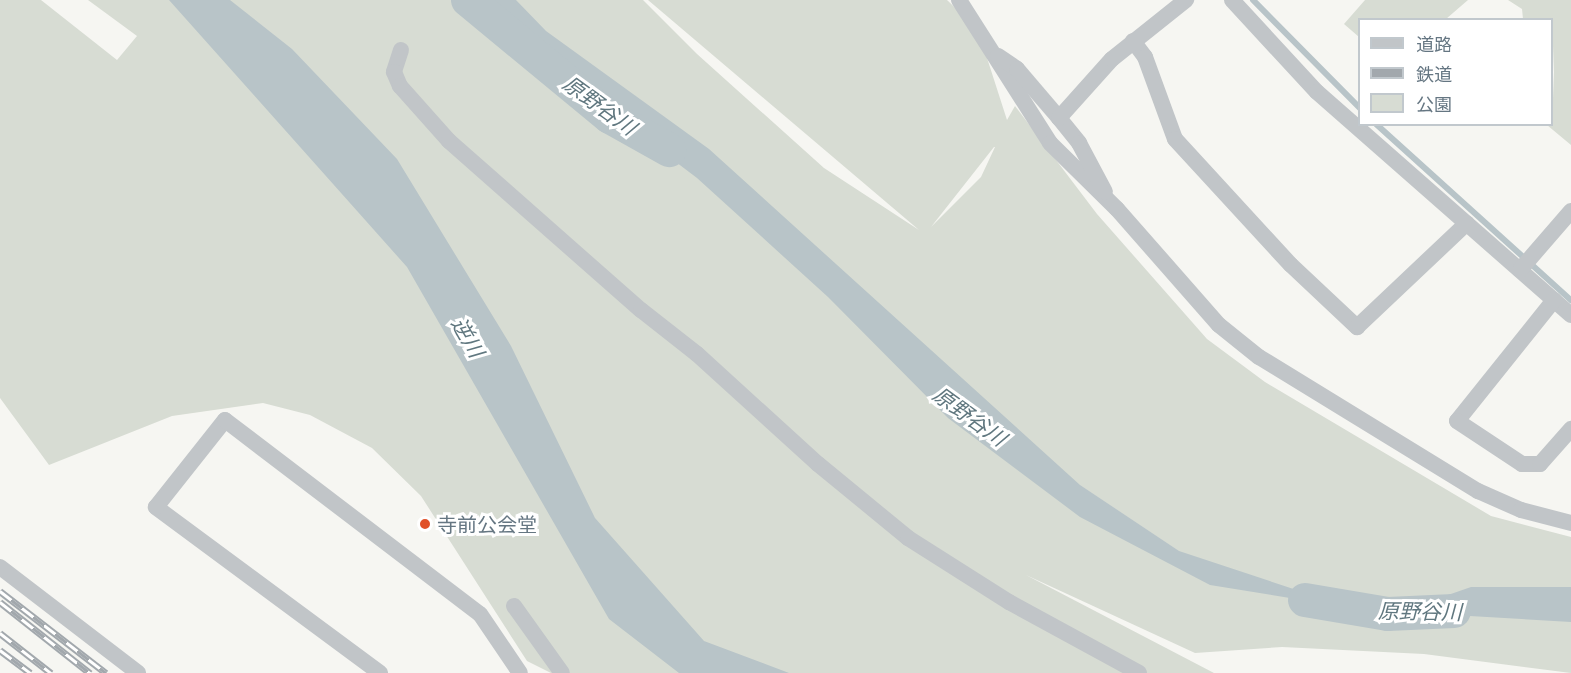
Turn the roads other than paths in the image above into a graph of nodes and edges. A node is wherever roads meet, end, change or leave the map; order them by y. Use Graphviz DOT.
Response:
graph roads {
  1 [pos="959,0"];
  2 [pos="1186,0"];
  3 [pos="1232,0"];
  4 [pos="1133,41"];
  5 [pos="401,50"];
  6 [pos="992,52"];
  7 [pos="1059,118"];
  8 [pos="1109,201"];
  9 [pos="1571,211"];
  10 [pos="1467,223"];
  11 [pos="1520,270"];
  12 [pos="1554,300"];
  13 [pos="1571,315"];
  14 [pos="1571,429"];
  15 [pos="1571,523"];
  16 [pos="0,567"];
  17 [pos="514,606"];
  18 [pos="558,672"];
  19 [pos="138,673"];
  20 [pos="380,673"];
  21 [pos="520,673"];
  22 [pos="1139,673"];
  1 -- 6 [label="street"];
  2 -- 4 [label="street"];
  3 -- 10 [label="street"];
  4 -- 7 [label="street"];
  4 -- 10 [label="street"];
  5 -- 22 [label="street"];
  6 -- 7 [label="street"];
  6 -- 8 [label="street"];
  7 -- 8 [label="street"];
  8 -- 15 [label="street"];
  9 -- 11 [label="street"];
  10 -- 11 [label="street"];
  11 -- 12 [label="street"];
  12 -- 13 [label="street"];
  12 -- 14 [label="street"];
  16 -- 19 [label="street"];
  17 -- 18 [label="street"];
  20 -- 21 [label="street"];
}
